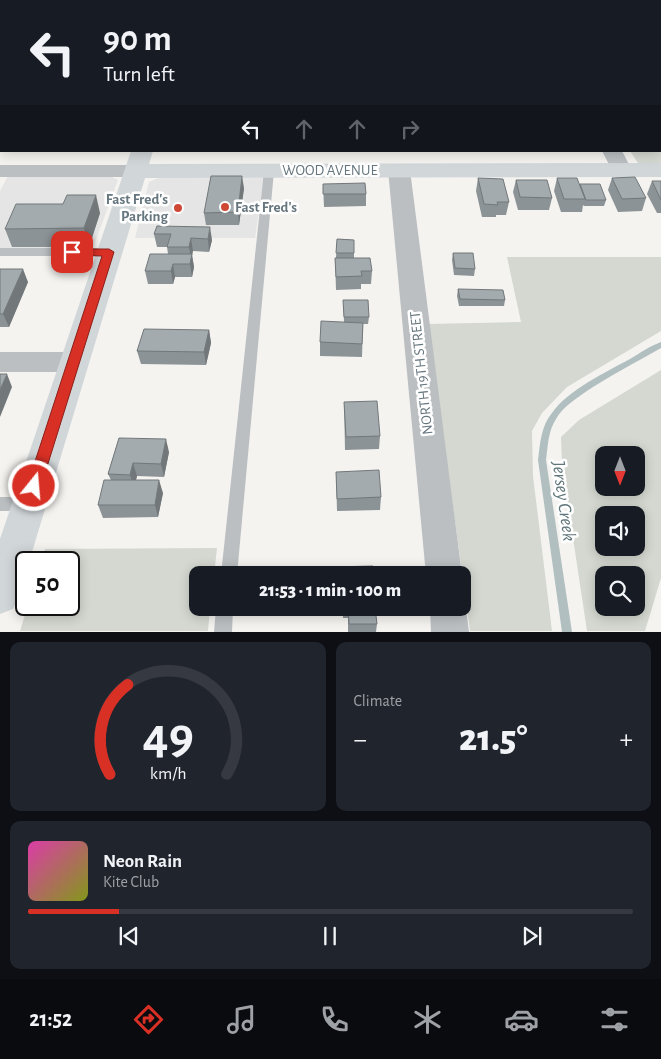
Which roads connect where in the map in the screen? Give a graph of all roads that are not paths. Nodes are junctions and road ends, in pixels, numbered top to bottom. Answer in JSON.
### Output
{"nodes":[{"id":1,"x":139,"y":161,"type":"edge"},
{"id":2,"x":616,"y":161,"type":"edge"},
{"id":3,"x":0,"y":170,"type":"edge"},
{"id":4,"x":399,"y":170,"type":"junction"},
{"id":5,"x":661,"y":170,"type":"edge"},
{"id":6,"x":269,"y":171,"type":"junction"},
{"id":7,"x":0,"y":252,"type":"edge"},
{"id":8,"x":109,"y":252,"type":"junction"},
{"id":9,"x":0,"y":362,"type":"edge"},
{"id":10,"x":73,"y":362,"type":"junction"},
{"id":11,"x":14,"y":504,"type":"edge"},
{"id":12,"x":230,"y":566,"type":"edge"},
{"id":13,"x":443,"y":566,"type":"edge"},
{"id":14,"x":0,"y":596,"type":"edge"},
{"id":15,"x":224,"y":616,"type":"edge"},
{"id":16,"x":449,"y":616,"type":"edge"},
{"id":17,"x":223,"y":632,"type":"edge"},
{"id":18,"x":450,"y":632,"type":"edge"}],
"edges":[{"from":1,"to":3,"type":"street","name":"WOOD AVENUE"},
{"from":1,"to":6,"type":"street","name":"WOOD AVENUE"},
{"from":1,"to":8,"type":"street"},
{"from":2,"to":4,"type":"street","name":"WOOD AVENUE"},
{"from":2,"to":5,"type":"street","name":"WOOD AVENUE"},
{"from":4,"to":6,"type":"street","name":"WOOD AVENUE"},
{"from":4,"to":13,"type":"street","name":"NORTH 19TH STREET"},
{"from":6,"to":12,"type":"lane"},
{"from":7,"to":8,"type":"lane"},
{"from":8,"to":10,"type":"street"},
{"from":9,"to":10,"type":"street"},
{"from":10,"to":11,"type":"street"},
{"from":11,"to":14,"type":"street"},
{"from":15,"to":17,"type":"lane"},
{"from":16,"to":18,"type":"street"}]}
